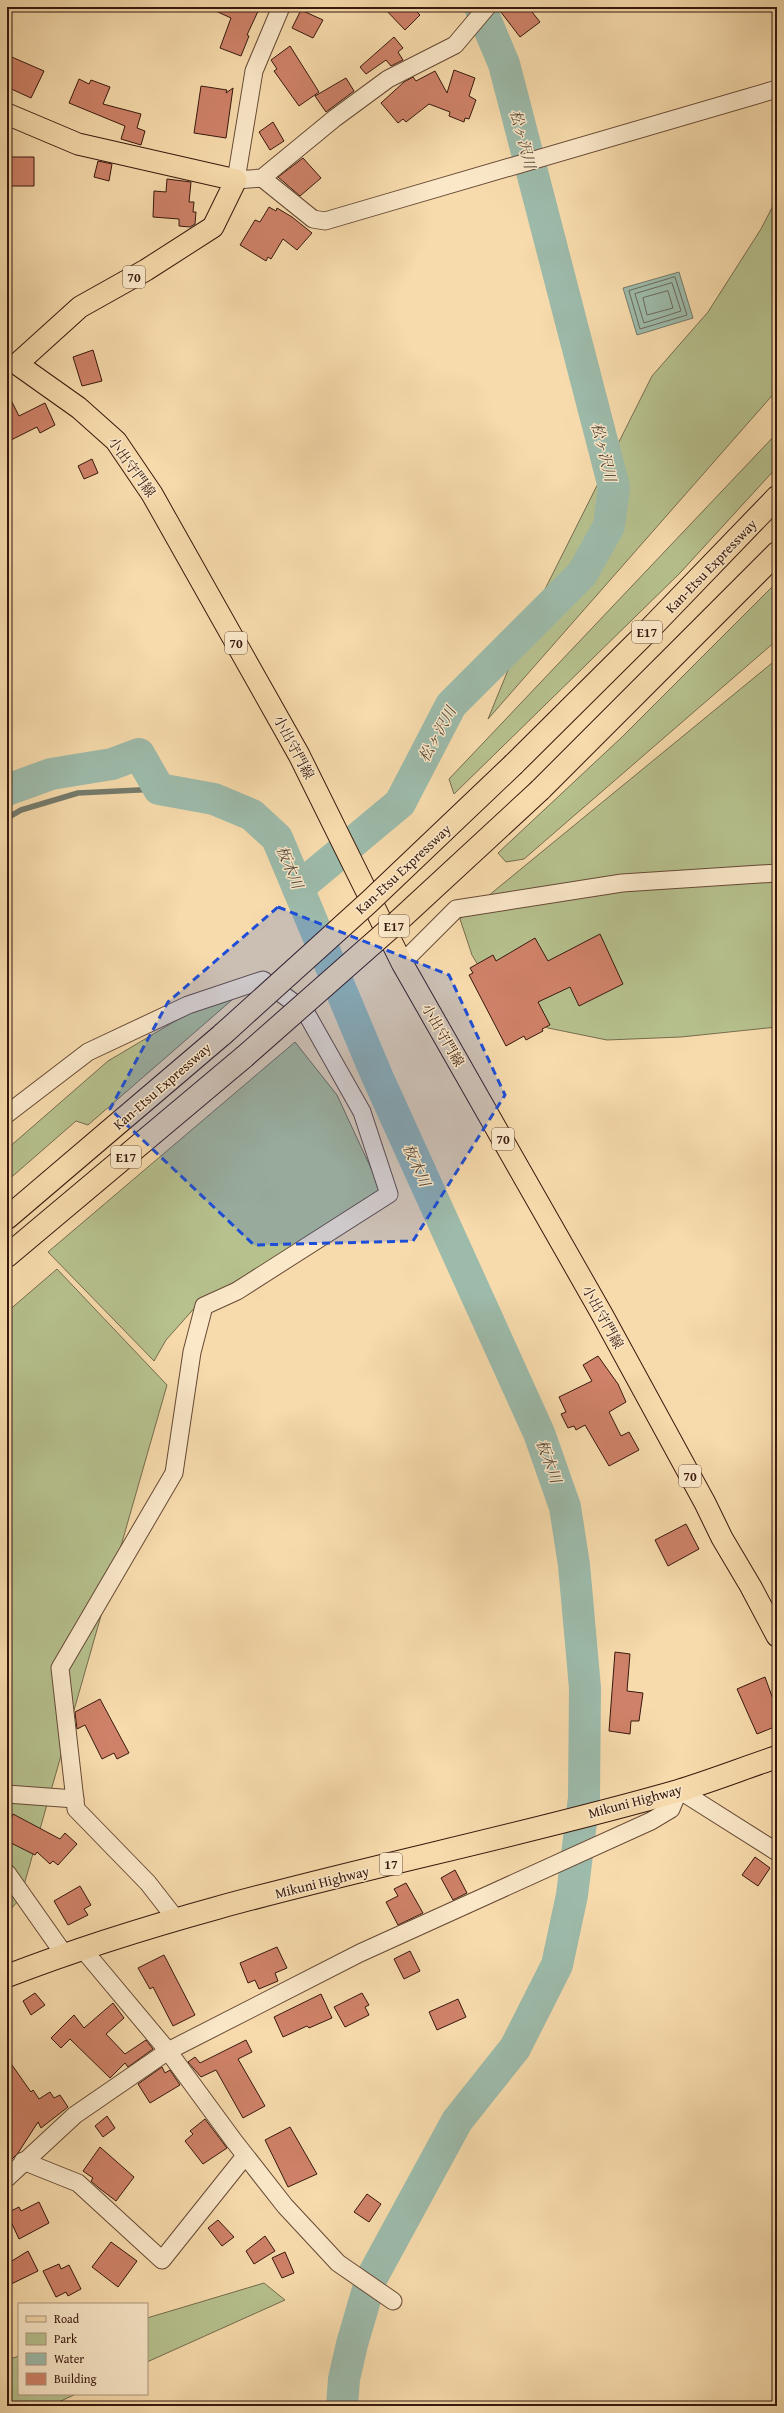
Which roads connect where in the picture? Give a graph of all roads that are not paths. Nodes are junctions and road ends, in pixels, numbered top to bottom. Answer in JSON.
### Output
{"nodes":[{"id":1,"x":281,"y":7,"type":"edge"},
{"id":2,"x":487,"y":7,"type":"edge"},
{"id":3,"x":777,"y":89,"type":"edge"},
{"id":4,"x":7,"y":114,"type":"edge"},
{"id":5,"x":262,"y":178,"type":"junction"},
{"id":6,"x":236,"y":180,"type":"junction"},
{"id":7,"x":12,"y":364,"type":"edge"},
{"id":8,"x":777,"y":497,"type":"edge"},
{"id":9,"x":777,"y":552,"type":"edge"},
{"id":10,"x":777,"y":873,"type":"edge"},
{"id":11,"x":402,"y":963,"type":"junction"},
{"id":12,"x":7,"y":1114,"type":"edge"},
{"id":13,"x":7,"y":1218,"type":"edge"},
{"id":14,"x":7,"y":1256,"type":"edge"},
{"id":15,"x":777,"y":1636,"type":"edge"},
{"id":16,"x":777,"y":1757,"type":"edge"},
{"id":17,"x":679,"y":1790,"type":"junction"},
{"id":18,"x":7,"y":1794,"type":"edge"},
{"id":19,"x":75,"y":1799,"type":"junction"},
{"id":20,"x":777,"y":1852,"type":"edge"},
{"id":21,"x":7,"y":1873,"type":"edge"},
{"id":22,"x":176,"y":1919,"type":"junction"},
{"id":23,"x":72,"y":1951,"type":"junction"},
{"id":24,"x":7,"y":1976,"type":"edge"},
{"id":25,"x":168,"y":2051,"type":"junction"},
{"id":26,"x":245,"y":2156,"type":"junction"},
{"id":27,"x":23,"y":2161,"type":"junction"},
{"id":28,"x":7,"y":2178,"type":"edge"},
{"id":29,"x":393,"y":2301,"type":"dead end"}],
"edges":[{"from":1,"to":6,"type":"street"},
{"from":2,"to":5,"type":"street"},
{"from":3,"to":5,"type":"street"},
{"from":4,"to":6,"type":"main road"},
{"from":5,"to":6,"type":"street"},
{"from":6,"to":7,"type":"main road","name":"小出守門線","number":"70"},
{"from":7,"to":11,"type":"main road","name":"小出守門線","number":"70"},
{"from":8,"to":13,"type":"highway","name":"Kan-Etsu Expressway","number":"E17","bridge":true},
{"from":9,"to":14,"type":"highway","number":"E17","bridge":true},
{"from":10,"to":11,"type":"street"},
{"from":11,"to":15,"type":"main road","name":"小出守門線","number":"70"},
{"from":12,"to":19,"type":"street"},
{"from":16,"to":17,"type":"highway","name":"Mikuni Highway","number":"17"},
{"from":17,"to":20,"type":"street"},
{"from":17,"to":22,"type":"highway","name":"Mikuni Highway","number":"17"},
{"from":17,"to":25,"type":"street"},
{"from":18,"to":19,"type":"street"},
{"from":19,"to":22,"type":"street"},
{"from":21,"to":23,"type":"street"},
{"from":22,"to":23,"type":"highway","name":"Mikuni Highway","number":"17"},
{"from":23,"to":24,"type":"highway","name":"Mikuni Highway","number":"17"},
{"from":23,"to":25,"type":"street"},
{"from":25,"to":26,"type":"street"},
{"from":25,"to":27,"type":"street"},
{"from":26,"to":27,"type":"street"},
{"from":26,"to":29,"type":"street"},
{"from":27,"to":28,"type":"street"}]}
